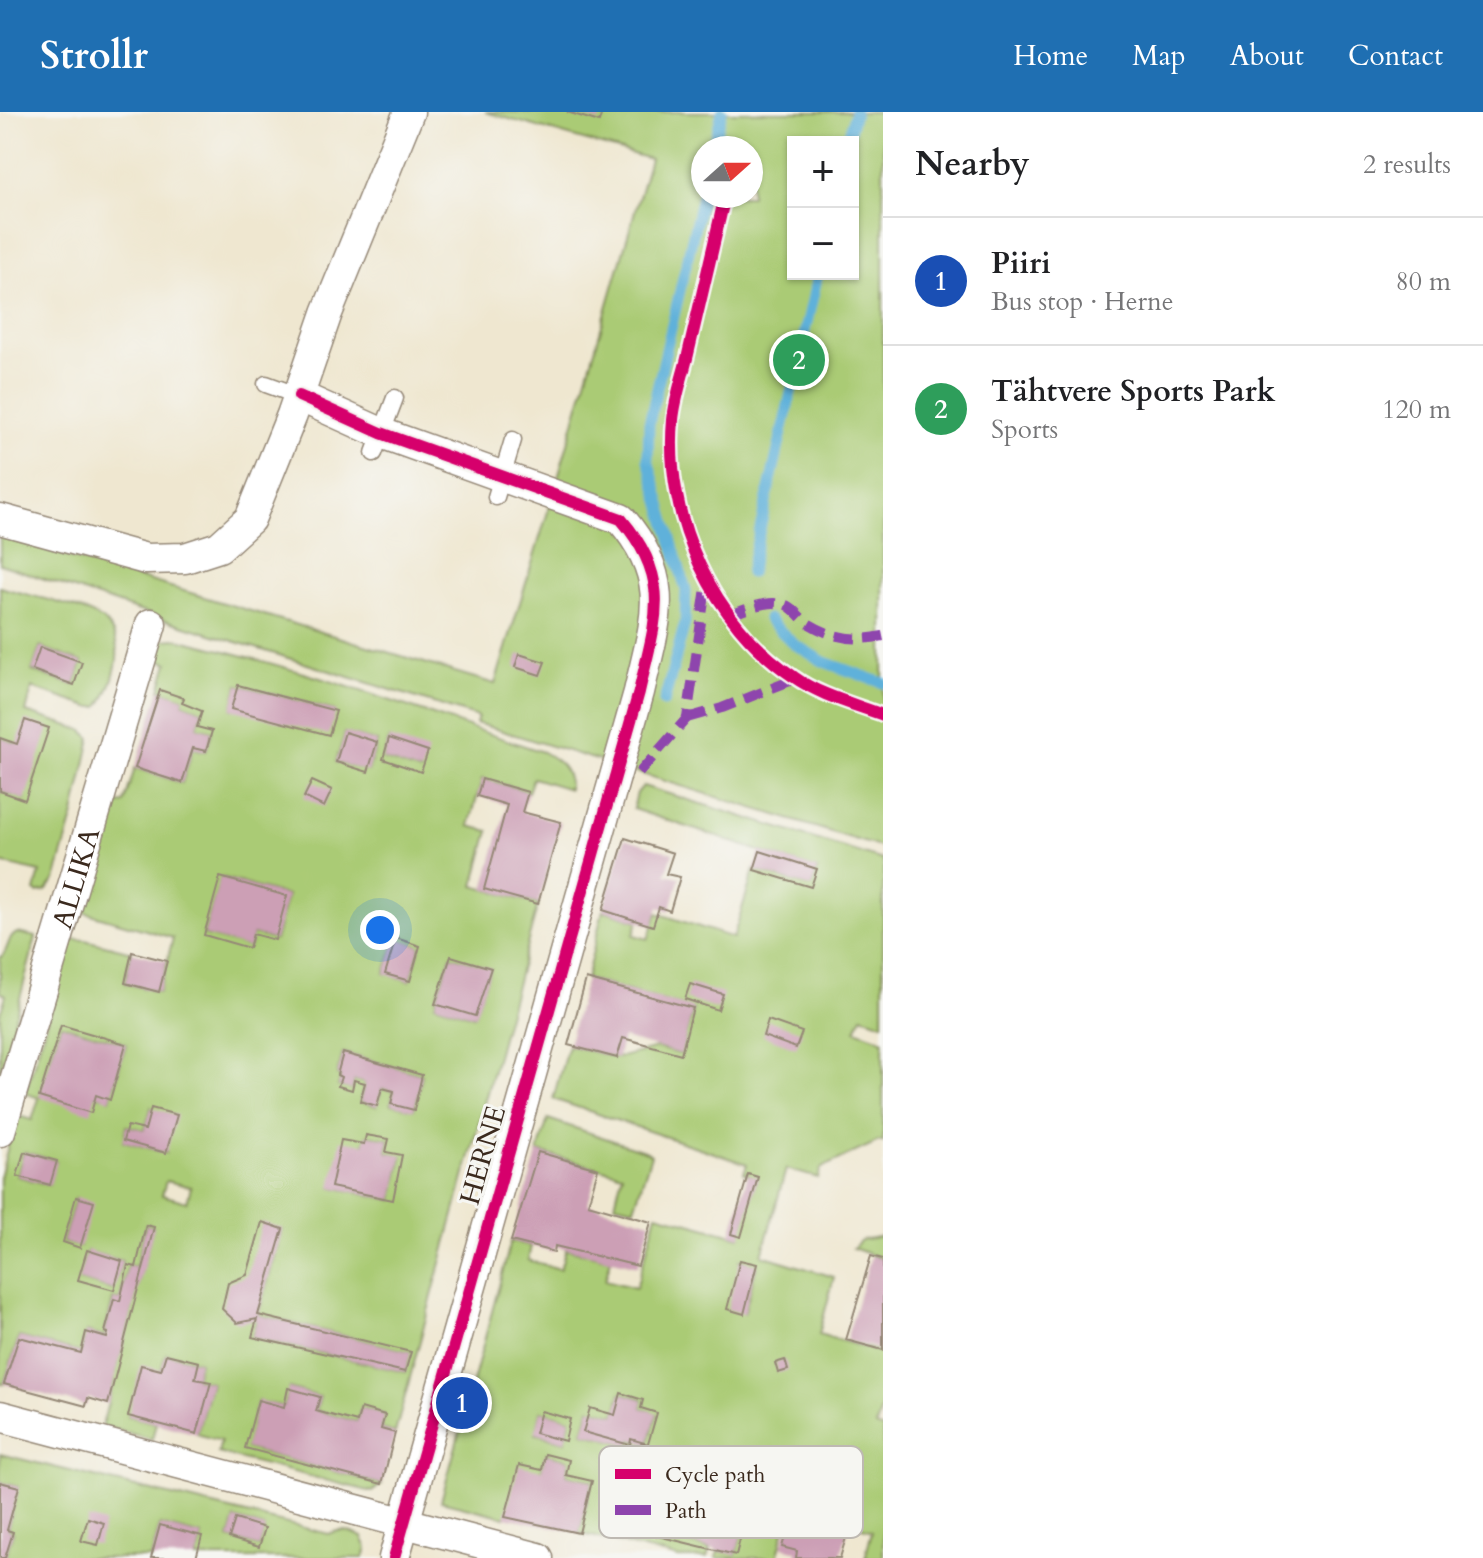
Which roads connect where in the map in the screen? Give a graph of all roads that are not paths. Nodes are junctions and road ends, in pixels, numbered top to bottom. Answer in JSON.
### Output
{"nodes":[{"id":1,"x":409,"y":112,"type":"edge"},
{"id":2,"x":266,"y":384,"type":"dead end"},
{"id":3,"x":299,"y":396,"type":"junction"},
{"id":4,"x":395,"y":398,"type":"dead end"},
{"id":5,"x":513,"y":440,"type":"dead end"},
{"id":6,"x":378,"y":443,"type":"junction"},
{"id":7,"x":499,"y":487,"type":"junction"},
{"id":8,"x":0,"y":519,"type":"edge"},
{"id":9,"x":151,"y":624,"type":"dead end"},
{"id":10,"x":0,"y":1131,"type":"edge"},
{"id":11,"x":0,"y":1416,"type":"edge"},
{"id":12,"x":404,"y":1522,"type":"junction"},
{"id":13,"x":394,"y":1558,"type":"edge"},
{"id":14,"x":538,"y":1558,"type":"edge"}],
"edges":[{"from":1,"to":3,"type":"street"},
{"from":2,"to":3,"type":"lane"},
{"from":3,"to":6,"type":"street","name":"HERNE"},
{"from":3,"to":8,"type":"street"},
{"from":4,"to":6,"type":"lane"},
{"from":5,"to":7,"type":"lane"},
{"from":6,"to":7,"type":"street","name":"HERNE"},
{"from":7,"to":12,"type":"street","name":"HERNE"},
{"from":9,"to":10,"type":"street","name":"ALLIKA"},
{"from":11,"to":12,"type":"street"},
{"from":12,"to":13,"type":"street","name":"HERNE"},
{"from":12,"to":14,"type":"street"}]}
